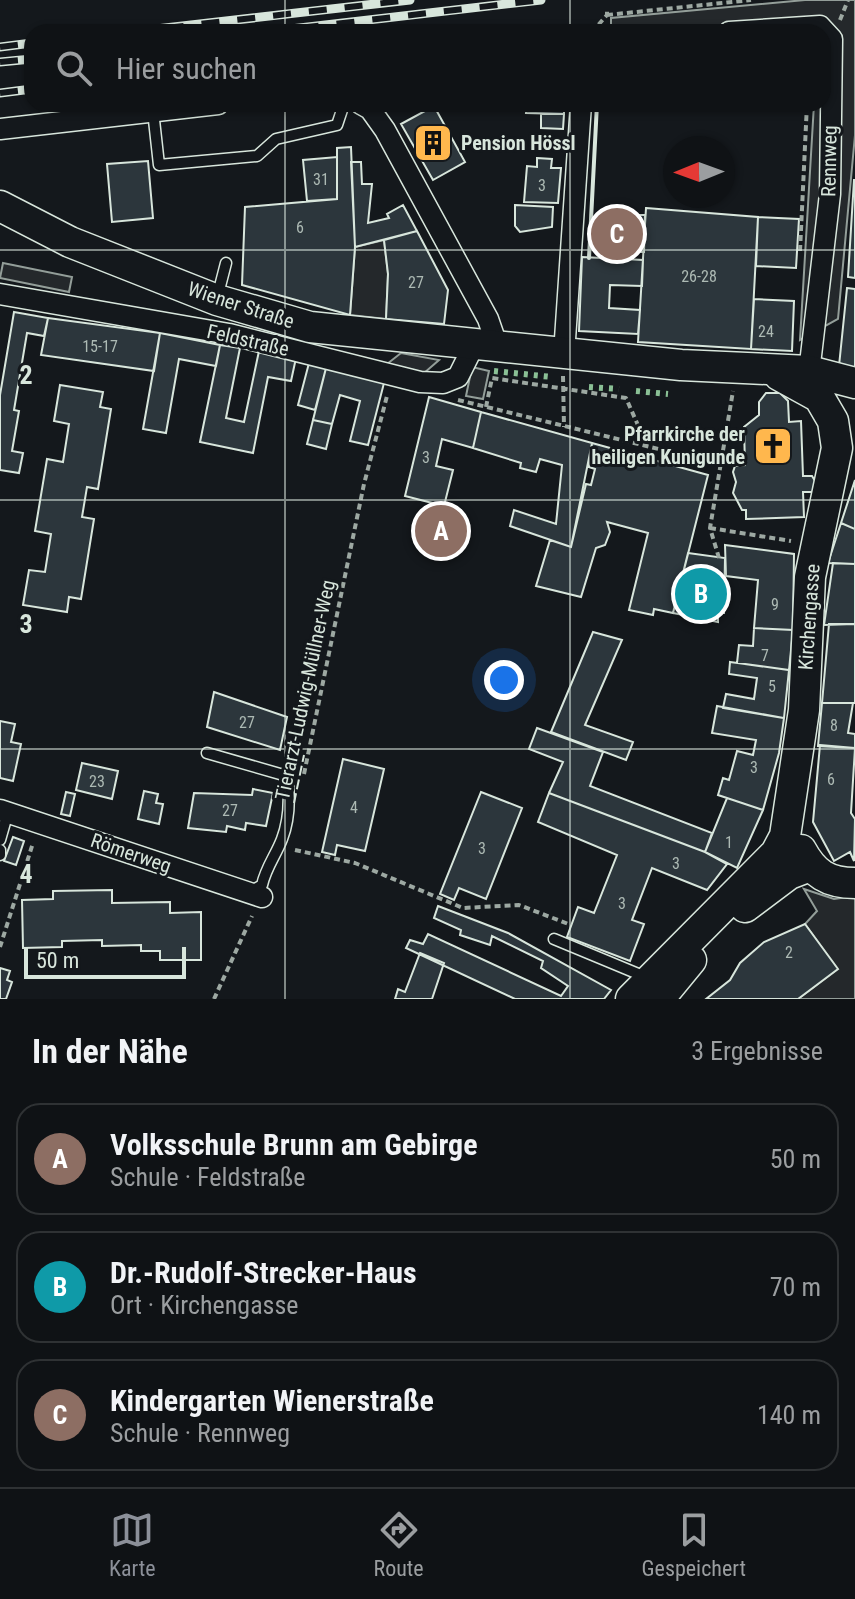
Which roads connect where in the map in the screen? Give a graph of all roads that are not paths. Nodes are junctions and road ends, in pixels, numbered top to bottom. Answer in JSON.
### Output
{"nodes":[{"id":1,"x":831,"y":38,"type":"edge"},
{"id":2,"x":144,"y":112,"type":"edge"},
{"id":3,"x":153,"y":112,"type":"edge"},
{"id":4,"x":341,"y":112,"type":"edge"},
{"id":5,"x":369,"y":112,"type":"edge"},
{"id":6,"x":580,"y":112,"type":"edge"},
{"id":7,"x":0,"y":129,"type":"edge"},
{"id":8,"x":0,"y":206,"type":"edge"},
{"id":9,"x":226,"y":263,"type":"dead end"},
{"id":10,"x":0,"y":294,"type":"edge"},
{"id":11,"x":217,"y":300,"type":"junction"},
{"id":12,"x":486,"y":346,"type":"junction"},
{"id":13,"x":564,"y":354,"type":"junction"},
{"id":14,"x":751,"y":368,"type":"joint"},
{"id":15,"x":808,"y":380,"type":"junction"},
{"id":16,"x":855,"y":383,"type":"edge"},
{"id":17,"x":855,"y":421,"type":"edge"},
{"id":18,"x":837,"y":448,"type":"junction"},
{"id":19,"x":207,"y":753,"type":"dead end"},
{"id":20,"x":793,"y":787,"type":"junction"},
{"id":21,"x":4,"y":811,"type":"edge"},
{"id":22,"x":0,"y":840,"type":"edge"},
{"id":23,"x":810,"y":866,"type":"junction"},
{"id":24,"x":855,"y":883,"type":"edge"},
{"id":25,"x":255,"y":895,"type":"joint"},
{"id":26,"x":554,"y":939,"type":"dead end"},
{"id":27,"x":646,"y":992,"type":"edge"}],
"edges":[{"from":1,"to":15,"type":"street","name":"Rennweg"},
{"from":2,"to":7,"type":"street"},
{"from":3,"to":4,"type":"lane"},
{"from":5,"to":12,"type":"street"},
{"from":6,"to":13,"type":"street"},
{"from":8,"to":11,"type":"main road","name":"Wiener Straße"},
{"from":9,"to":11,"type":"lane"},
{"from":10,"to":12,"type":"street","name":"Feldstraße"},
{"from":11,"to":12,"type":"main road","name":"Wiener Straße"},
{"from":12,"to":13,"type":"main road","name":"Wiener Straße"},
{"from":13,"to":14,"type":"main road","name":"Wiener Straße"},
{"from":14,"to":15,"type":"main road","name":"Kirchengasse"},
{"from":15,"to":16,"type":"main road"},
{"from":15,"to":18,"type":"main road","name":"Kirchengasse"},
{"from":17,"to":18,"type":"main road","name":"Kirchengasse"},
{"from":18,"to":20,"type":"main road","name":"Kirchengasse"},
{"from":19,"to":25,"type":"lane"},
{"from":20,"to":23,"type":"main road"},
{"from":20,"to":27,"type":"main road"},
{"from":21,"to":22,"type":"lane"},
{"from":21,"to":25,"type":"street","name":"Römerweg"},
{"from":23,"to":24,"type":"main road"},
{"from":23,"to":27,"type":"main road"},
{"from":26,"to":27,"type":"lane"}]}
